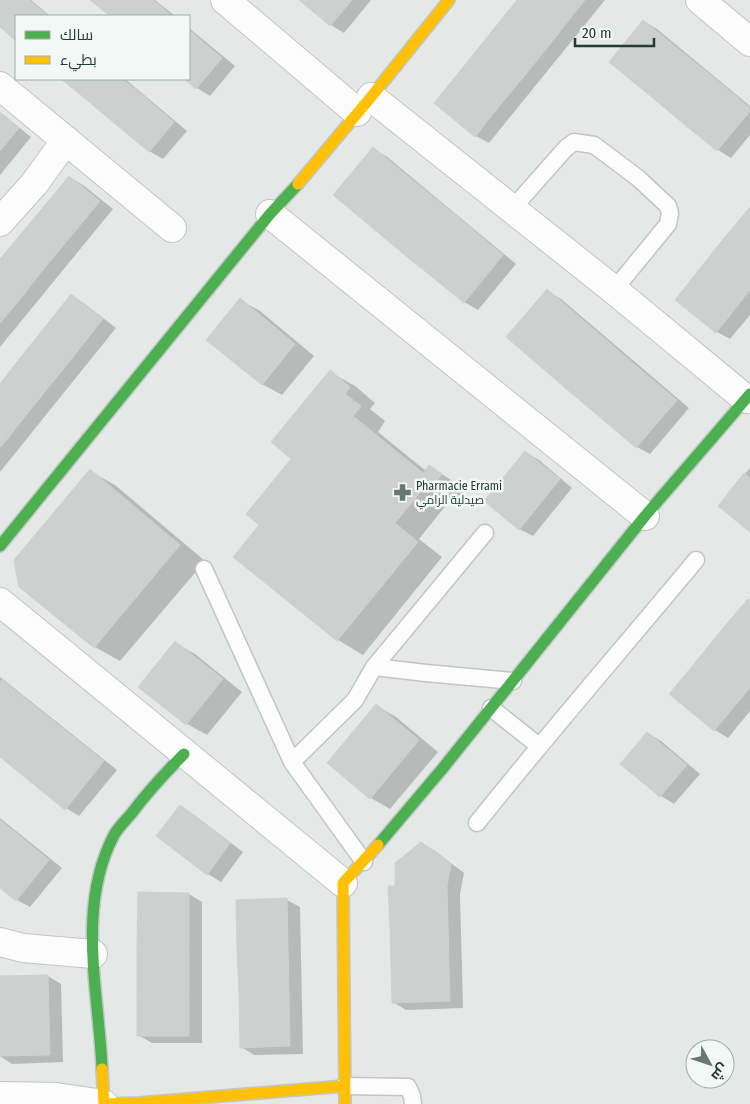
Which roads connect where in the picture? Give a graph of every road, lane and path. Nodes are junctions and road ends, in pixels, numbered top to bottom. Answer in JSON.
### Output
{"nodes":[{"id":1,"x":225,"y":0,"type":"edge"},
{"id":2,"x":449,"y":0,"type":"edge"},
{"id":3,"x":700,"y":0,"type":"edge"},
{"id":4,"x":750,"y":42,"type":"edge"},
{"id":5,"x":0,"y":86,"type":"edge"},
{"id":6,"x":364,"y":104,"type":"junction"},
{"id":7,"x":66,"y":140,"type":"junction"},
{"id":8,"x":512,"y":209,"type":"junction"},
{"id":9,"x":270,"y":214,"type":"junction"},
{"id":10,"x":0,"y":222,"type":"edge"},
{"id":11,"x":172,"y":228,"type":"dead end"},
{"id":12,"x":614,"y":290,"type":"junction"},
{"id":13,"x":748,"y":396,"type":"edge"},
{"id":14,"x":645,"y":516,"type":"junction"},
{"id":15,"x":485,"y":533,"type":"dead end"},
{"id":16,"x":0,"y":546,"type":"edge"},
{"id":17,"x":696,"y":560,"type":"dead end"},
{"id":18,"x":204,"y":569,"type":"dead end"},
{"id":19,"x":0,"y":602,"type":"edge"},
{"id":20,"x":374,"y":667,"type":"junction"},
{"id":21,"x":513,"y":681,"type":"junction"},
{"id":22,"x":491,"y":708,"type":"junction"},
{"id":23,"x":539,"y":746,"type":"junction"},
{"id":24,"x":184,"y":754,"type":"junction"},
{"id":25,"x":292,"y":762,"type":"junction"},
{"id":26,"x":477,"y":822,"type":"dead end"},
{"id":27,"x":364,"y":862,"type":"junction"},
{"id":28,"x":344,"y":883,"type":"junction"},
{"id":29,"x":0,"y":942,"type":"edge"},
{"id":30,"x":93,"y":954,"type":"junction"},
{"id":31,"x":344,"y":1086,"type":"junction"},
{"id":32,"x":0,"y":1096,"type":"edge"},
{"id":33,"x":105,"y":1104,"type":"edge"},
{"id":34,"x":345,"y":1104,"type":"edge"},
{"id":35,"x":412,"y":1104,"type":"edge"}],
"edges":[{"from":1,"to":6,"type":"street"},
{"from":2,"to":6,"type":"street"},
{"from":3,"to":4,"type":"street"},
{"from":5,"to":7,"type":"street"},
{"from":6,"to":8,"type":"street"},
{"from":6,"to":9,"type":"street"},
{"from":7,"to":10,"type":"street"},
{"from":7,"to":11,"type":"street"},
{"from":8,"to":12,"type":"street"},
{"from":8,"to":12,"type":"lane"},
{"from":9,"to":14,"type":"street"},
{"from":9,"to":16,"type":"street"},
{"from":12,"to":13,"type":"street"},
{"from":13,"to":14,"type":"street"},
{"from":14,"to":21,"type":"street"},
{"from":15,"to":20,"type":"lane"},
{"from":17,"to":23,"type":"lane"},
{"from":18,"to":25,"type":"lane"},
{"from":19,"to":24,"type":"street"},
{"from":20,"to":21,"type":"lane"},
{"from":20,"to":25,"type":"lane"},
{"from":21,"to":22,"type":"street"},
{"from":22,"to":23,"type":"lane"},
{"from":22,"to":27,"type":"street"},
{"from":23,"to":26,"type":"lane"},
{"from":24,"to":28,"type":"street"},
{"from":24,"to":30,"type":"street"},
{"from":25,"to":27,"type":"lane"},
{"from":27,"to":28,"type":"street"},
{"from":28,"to":31,"type":"street"},
{"from":29,"to":30,"type":"street"},
{"from":30,"to":33,"type":"street"},
{"from":31,"to":33,"type":"street"},
{"from":31,"to":34,"type":"street"},
{"from":31,"to":35,"type":"lane"},
{"from":32,"to":33,"type":"street"}]}
